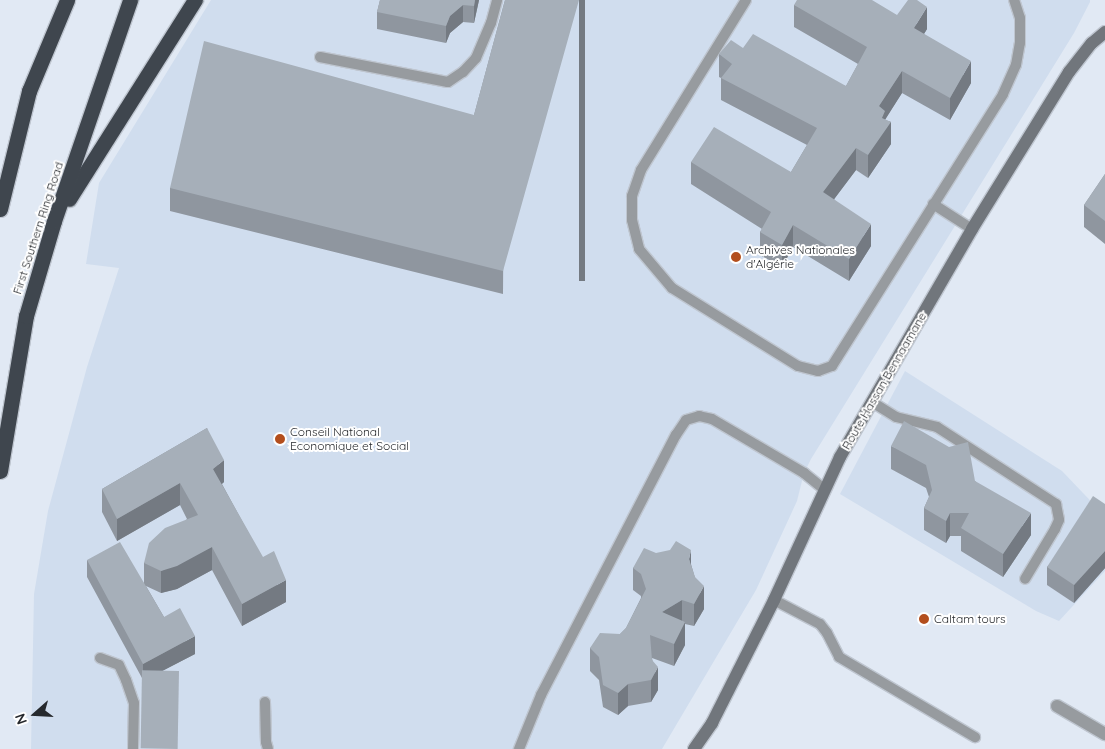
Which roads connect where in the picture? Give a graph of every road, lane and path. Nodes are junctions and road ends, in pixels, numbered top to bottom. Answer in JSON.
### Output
{"nodes":[{"id":1,"x":67,"y":0,"type":"edge"},
{"id":2,"x":130,"y":0,"type":"edge"},
{"id":3,"x":195,"y":0,"type":"edge"},
{"id":4,"x":497,"y":0,"type":"edge"},
{"id":5,"x":746,"y":0,"type":"edge"},
{"id":6,"x":1014,"y":0,"type":"edge"},
{"id":7,"x":1105,"y":32,"type":"edge"},
{"id":8,"x":320,"y":57,"type":"dead end"},
{"id":9,"x":29,"y":91,"type":"junction"},
{"id":10,"x":0,"y":176,"type":"edge"},
{"id":11,"x":933,"y":204,"type":"junction"},
{"id":12,"x":0,"y":209,"type":"edge"},
{"id":13,"x":54,"y":221,"type":"junction"},
{"id":14,"x":972,"y":229,"type":"junction"},
{"id":15,"x":872,"y":402,"type":"junction"},
{"id":16,"x":0,"y":471,"type":"edge"},
{"id":17,"x":825,"y":490,"type":"junction"},
{"id":18,"x":1024,"y":579,"type":"dead end"},
{"id":19,"x":774,"y":600,"type":"junction"},
{"id":20,"x":100,"y":658,"type":"dead end"},
{"id":21,"x":265,"y":702,"type":"dead end"},
{"id":22,"x":1057,"y":706,"type":"dead end"},
{"id":23,"x":1105,"y":734,"type":"edge"},
{"id":24,"x":975,"y":737,"type":"dead end"},
{"id":25,"x":133,"y":749,"type":"edge"},
{"id":26,"x":268,"y":749,"type":"edge"},
{"id":27,"x":519,"y":749,"type":"edge"},
{"id":28,"x":694,"y":749,"type":"edge"}],
"edges":[{"from":1,"to":9,"type":"highway"},
{"from":2,"to":13,"type":"highway","name":"First Southern Ring Road"},
{"from":3,"to":13,"type":"highway"},
{"from":4,"to":8,"type":"lane"},
{"from":5,"to":11,"type":"lane"},
{"from":6,"to":11,"type":"lane"},
{"from":7,"to":14,"type":"main road","name":"Route Hassan Bennaamane"},
{"from":9,"to":10,"type":"highway"},
{"from":9,"to":12,"type":"highway"},
{"from":11,"to":14,"type":"lane"},
{"from":13,"to":16,"type":"highway","name":"First Southern Ring Road"},
{"from":14,"to":15,"type":"main road","name":"Route Hassan Bennaamane"},
{"from":15,"to":17,"type":"main road","name":"Route Hassan Bennaamane"},
{"from":15,"to":18,"type":"lane"},
{"from":17,"to":19,"type":"main road","name":"Route Hassan Bennaamane"},
{"from":17,"to":27,"type":"lane"},
{"from":19,"to":24,"type":"lane"},
{"from":19,"to":28,"type":"main road","name":"Route Hassan Bennaamane"},
{"from":20,"to":25,"type":"lane"},
{"from":21,"to":26,"type":"lane"},
{"from":22,"to":23,"type":"street"}]}
